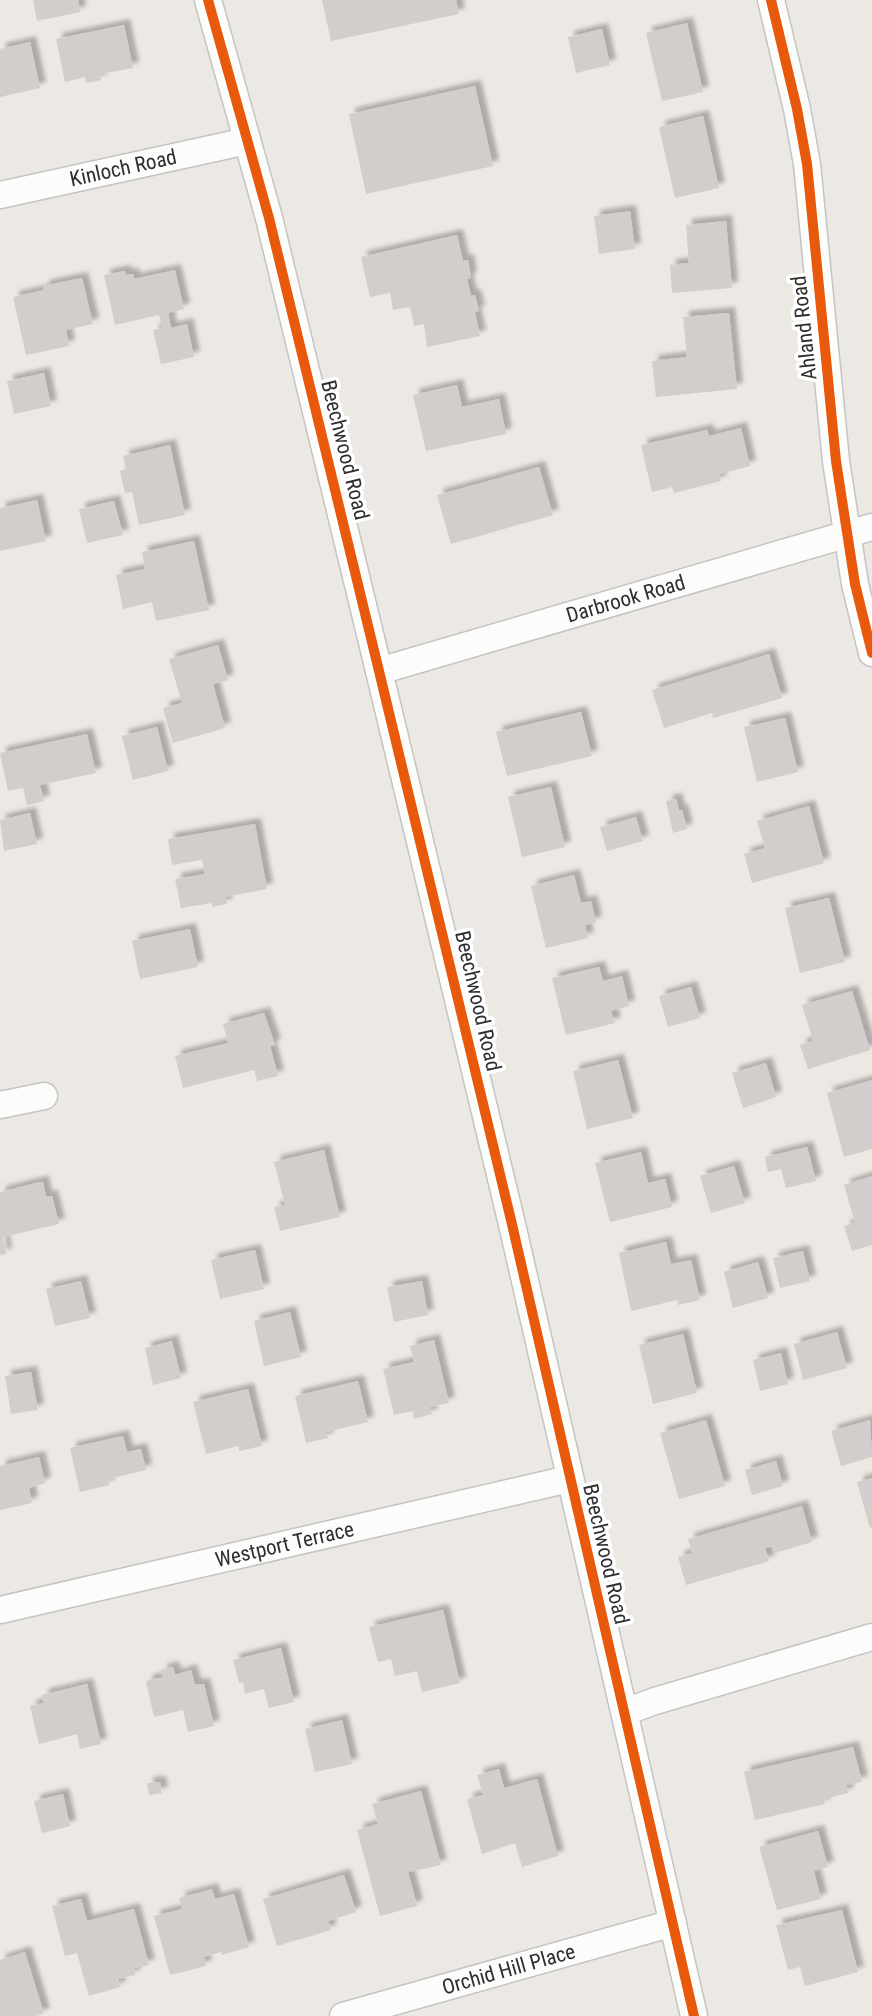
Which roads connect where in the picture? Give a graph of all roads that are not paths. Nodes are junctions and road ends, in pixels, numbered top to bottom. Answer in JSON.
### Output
{"nodes":[{"id":1,"x":208,"y":0,"type":"edge"},
{"id":2,"x":771,"y":0,"type":"edge"},
{"id":3,"x":247,"y":141,"type":"junction"},
{"id":4,"x":0,"y":195,"type":"edge"},
{"id":5,"x":872,"y":527,"type":"edge"},
{"id":6,"x":846,"y":534,"type":"junction"},
{"id":7,"x":872,"y":653,"type":"edge"},
{"id":8,"x":379,"y":671,"type":"junction"},
{"id":9,"x":44,"y":1096,"type":"dead end"},
{"id":10,"x":0,"y":1105,"type":"edge"},
{"id":11,"x":569,"y":1479,"type":"junction"},
{"id":12,"x":0,"y":1610,"type":"edge"},
{"id":13,"x":872,"y":1637,"type":"edge"},
{"id":14,"x":625,"y":1712,"type":"junction"},
{"id":15,"x":673,"y":1923,"type":"junction"},
{"id":16,"x":343,"y":2016,"type":"edge"},
{"id":17,"x":694,"y":2016,"type":"edge"}],
"edges":[{"from":1,"to":3,"type":"street","name":"Beechwood Road"},
{"from":2,"to":6,"type":"street","name":"Ahland Road"},
{"from":3,"to":4,"type":"street","name":"Kinloch Road"},
{"from":3,"to":8,"type":"street","name":"Beechwood Road"},
{"from":5,"to":6,"type":"street","name":"Darbrook Road"},
{"from":6,"to":7,"type":"street","name":"Ahland Road"},
{"from":6,"to":8,"type":"street","name":"Darbrook Road"},
{"from":8,"to":11,"type":"street","name":"Beechwood Road"},
{"from":9,"to":10,"type":"street"},
{"from":11,"to":12,"type":"street","name":"Westport Terrace"},
{"from":11,"to":14,"type":"street","name":"Beechwood Road"},
{"from":13,"to":14,"type":"street"},
{"from":14,"to":15,"type":"street","name":"Beechwood Road"},
{"from":15,"to":16,"type":"street","name":"Orchid Hill Place"},
{"from":15,"to":17,"type":"street","name":"Beechwood Road"}]}
